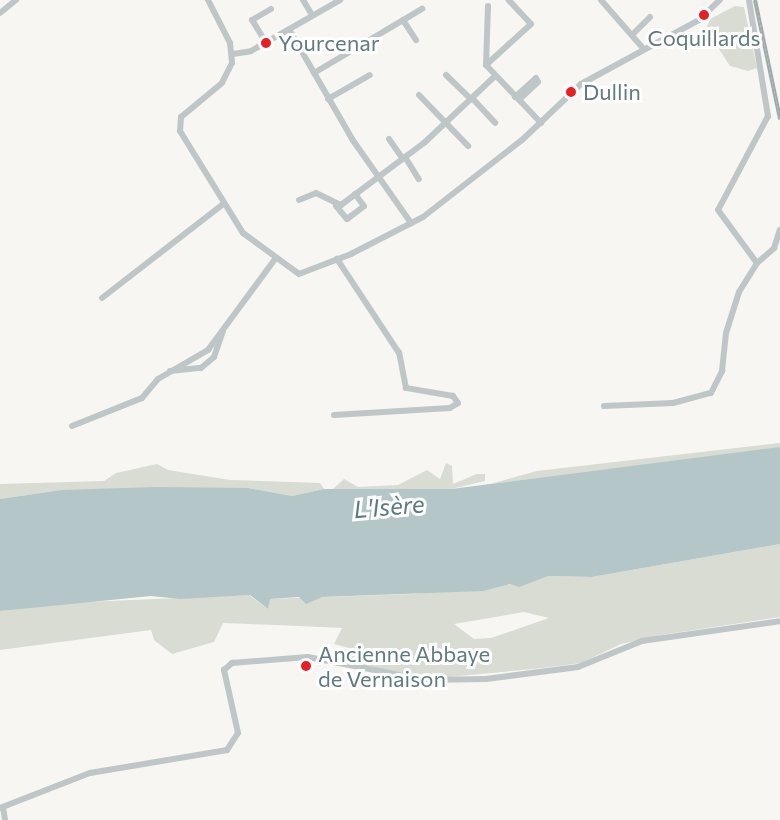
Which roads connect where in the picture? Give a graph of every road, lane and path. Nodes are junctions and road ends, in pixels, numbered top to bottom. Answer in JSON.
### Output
{"nodes":[{"id":1,"x":208,"y":0,"type":"edge"},
{"id":2,"x":303,"y":0,"type":"edge"},
{"id":3,"x":340,"y":0,"type":"edge"},
{"id":4,"x":483,"y":0,"type":"edge"},
{"id":5,"x":494,"y":0,"type":"edge"},
{"id":6,"x":509,"y":0,"type":"edge"},
{"id":7,"x":601,"y":0,"type":"edge"},
{"id":8,"x":749,"y":0,"type":"edge"},
{"id":9,"x":14,"y":1,"type":"edge"},
{"id":10,"x":717,"y":1,"type":"edge"},
{"id":11,"x":488,"y":6,"type":"junction"},
{"id":12,"x":271,"y":9,"type":"dead end"},
{"id":13,"x":422,"y":9,"type":"dead end"},
{"id":14,"x":0,"y":13,"type":"edge"},
{"id":15,"x":312,"y":15,"type":"junction"},
{"id":16,"x":650,"y":17,"type":"dead end"},
{"id":17,"x":403,"y":20,"type":"junction"},
{"id":18,"x":290,"y":31,"type":"junction"},
{"id":19,"x":633,"y":34,"type":"junction"},
{"id":20,"x":416,"y":40,"type":"dead end"},
{"id":21,"x":266,"y":43,"type":"junction"},
{"id":22,"x":642,"y":47,"type":"junction"},
{"id":23,"x":233,"y":54,"type":"junction"},
{"id":24,"x":486,"y":65,"type":"junction"},
{"id":25,"x":314,"y":73,"type":"junction"},
{"id":26,"x":370,"y":75,"type":"dead end"},
{"id":27,"x":446,"y":75,"type":"dead end"},
{"id":28,"x":495,"y":76,"type":"junction"},
{"id":29,"x":419,"y":95,"type":"dead end"},
{"id":30,"x":472,"y":98,"type":"junction"},
{"id":31,"x":328,"y":99,"type":"junction"},
{"id":32,"x":446,"y":123,"type":"junction"},
{"id":33,"x":495,"y":123,"type":"dead end"},
{"id":34,"x":541,"y":123,"type":"junction"},
{"id":35,"x":389,"y":139,"type":"dead end"},
{"id":36,"x":468,"y":146,"type":"dead end"},
{"id":37,"x":404,"y":158,"type":"junction"},
{"id":38,"x":379,"y":176,"type":"junction"},
{"id":39,"x":419,"y":179,"type":"dead end"},
{"id":40,"x":355,"y":194,"type":"junction"},
{"id":41,"x":299,"y":200,"type":"dead end"},
{"id":42,"x":222,"y":205,"type":"junction"},
{"id":43,"x":336,"y":206,"type":"junction"},
{"id":44,"x":411,"y":224,"type":"junction"},
{"id":45,"x":780,"y":230,"type":"edge"},
{"id":46,"x":276,"y":259,"type":"junction"},
{"id":47,"x":337,"y":259,"type":"junction"},
{"id":48,"x":757,"y":263,"type":"junction"},
{"id":49,"x":102,"y":298,"type":"dead end"},
{"id":50,"x":224,"y":328,"type":"junction"},
{"id":51,"x":169,"y":371,"type":"junction"},
{"id":52,"x":604,"y":406,"type":"dead end"},
{"id":53,"x":334,"y":415,"type":"dead end"},
{"id":54,"x":72,"y":426,"type":"dead end"},
{"id":55,"x":780,"y":621,"type":"edge"},
{"id":56,"x":2,"y":808,"type":"edge"},
{"id":57,"x":4,"y":820,"type":"edge"}],
"edges":[{"from":1,"to":23,"type":"street"},
{"from":2,"to":15,"type":"street"},
{"from":3,"to":15,"type":"street"},
{"from":4,"to":11,"type":"street"},
{"from":5,"to":11,"type":"street"},
{"from":6,"to":24,"type":"street"},
{"from":7,"to":19,"type":"street"},
{"from":8,"to":48,"type":"street"},
{"from":9,"to":14,"type":"street"},
{"from":10,"to":22,"type":"street"},
{"from":11,"to":24,"type":"street"},
{"from":12,"to":21,"type":"street"},
{"from":13,"to":17,"type":"street"},
{"from":15,"to":18,"type":"street"},
{"from":16,"to":19,"type":"street"},
{"from":17,"to":20,"type":"street"},
{"from":17,"to":25,"type":"street"},
{"from":18,"to":21,"type":"street"},
{"from":18,"to":25,"type":"street"},
{"from":19,"to":22,"type":"street"},
{"from":21,"to":23,"type":"street"},
{"from":22,"to":34,"type":"street"},
{"from":23,"to":42,"type":"street"},
{"from":24,"to":28,"type":"street"},
{"from":25,"to":31,"type":"street"},
{"from":26,"to":31,"type":"street"},
{"from":27,"to":30,"type":"street"},
{"from":28,"to":30,"type":"street"},
{"from":28,"to":34,"type":"street"},
{"from":29,"to":32,"type":"street"},
{"from":30,"to":32,"type":"street"},
{"from":30,"to":33,"type":"street"},
{"from":31,"to":38,"type":"street"},
{"from":32,"to":36,"type":"street"},
{"from":32,"to":37,"type":"street"},
{"from":34,"to":44,"type":"street"},
{"from":35,"to":37,"type":"street"},
{"from":37,"to":38,"type":"street"},
{"from":37,"to":39,"type":"street"},
{"from":38,"to":40,"type":"street"},
{"from":38,"to":44,"type":"street"},
{"from":40,"to":43,"type":"street"},
{"from":40,"to":43,"type":"street"},
{"from":41,"to":43,"type":"street"},
{"from":42,"to":46,"type":"street"},
{"from":42,"to":49,"type":"street"},
{"from":44,"to":47,"type":"street"},
{"from":45,"to":48,"type":"street"},
{"from":46,"to":47,"type":"street"},
{"from":46,"to":50,"type":"street"},
{"from":47,"to":53,"type":"street"},
{"from":48,"to":52,"type":"street"},
{"from":50,"to":51,"type":"street"},
{"from":50,"to":51,"type":"street"},
{"from":51,"to":54,"type":"street"},
{"from":55,"to":56,"type":"street"},
{"from":56,"to":57,"type":"street"}]}
